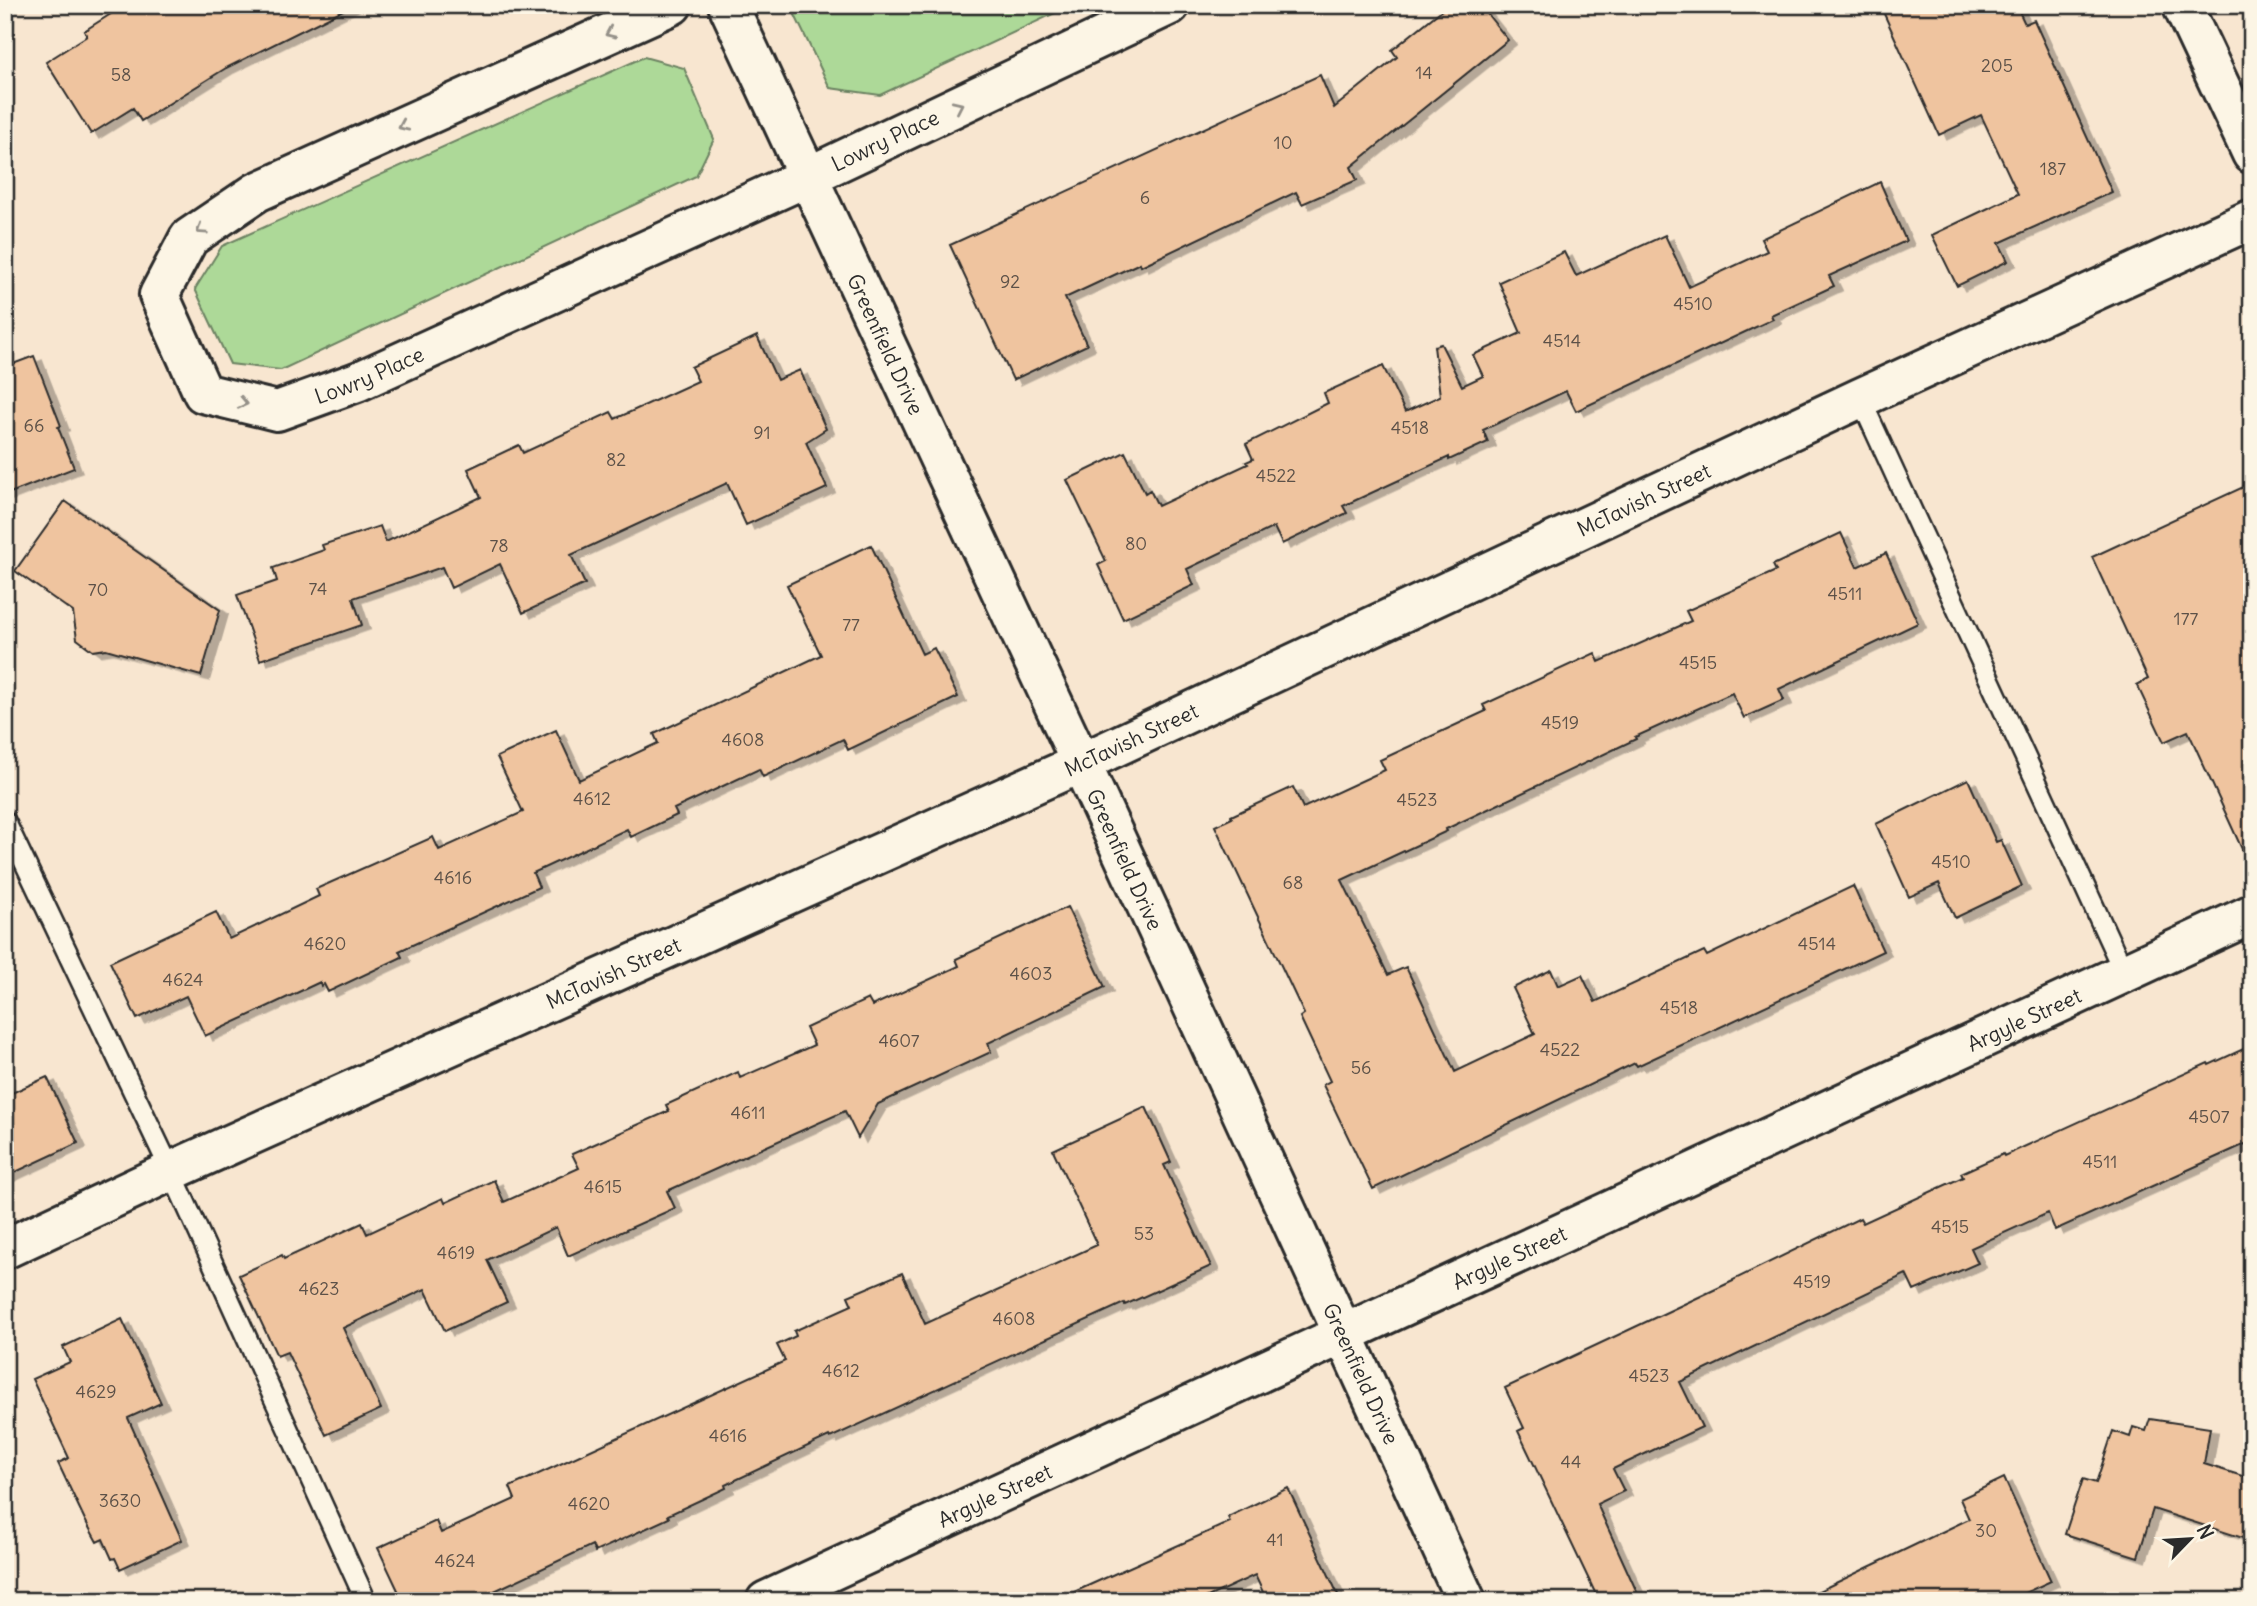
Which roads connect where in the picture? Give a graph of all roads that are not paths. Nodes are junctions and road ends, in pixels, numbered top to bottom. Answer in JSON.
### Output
{"nodes":[{"id":1,"x":672,"y":5,"type":"edge"},
{"id":2,"x":727,"y":5,"type":"edge"},
{"id":3,"x":1170,"y":5,"type":"edge"},
{"id":4,"x":2182,"y":5,"type":"edge"},
{"id":5,"x":2252,"y":154,"type":"edge"},
{"id":6,"x":807,"y":177,"type":"junction"},
{"id":7,"x":2252,"y":219,"type":"edge"},
{"id":8,"x":1860,"y":398,"type":"junction"},
{"id":9,"x":1081,"y":763,"type":"junction"},
{"id":10,"x":5,"y":821,"type":"edge"},
{"id":11,"x":2252,"y":914,"type":"edge"},
{"id":12,"x":2124,"y":972,"type":"junction"},
{"id":13,"x":171,"y":1171,"type":"junction"},
{"id":14,"x":5,"y":1249,"type":"edge"},
{"id":15,"x":1343,"y":1332,"type":"junction"},
{"id":16,"x":366,"y":1601,"type":"edge"},
{"id":17,"x":766,"y":1601,"type":"edge"},
{"id":18,"x":1466,"y":1601,"type":"edge"}],
"edges":[{"from":1,"to":6,"type":"street","name":"Lowry Place","one_way":true},
{"from":2,"to":6,"type":"street","name":"Greenfield Drive"},
{"from":6,"to":3,"type":"street","name":"Lowry Place","one_way":true},
{"from":4,"to":5,"type":"street"},
{"from":6,"to":9,"type":"street","name":"Greenfield Drive"},
{"from":7,"to":8,"type":"street","name":"McTavish Street"},
{"from":8,"to":9,"type":"street","name":"McTavish Street"},
{"from":8,"to":12,"type":"lane"},
{"from":9,"to":13,"type":"street","name":"McTavish Street"},
{"from":9,"to":15,"type":"street","name":"Greenfield Drive"},
{"from":10,"to":13,"type":"lane"},
{"from":11,"to":12,"type":"street","name":"Argyle Street"},
{"from":12,"to":15,"type":"street","name":"Argyle Street"},
{"from":13,"to":14,"type":"street","name":"McTavish Street"},
{"from":13,"to":16,"type":"lane"},
{"from":15,"to":17,"type":"street","name":"Argyle Street"},
{"from":15,"to":18,"type":"street","name":"Greenfield Drive"}]}
